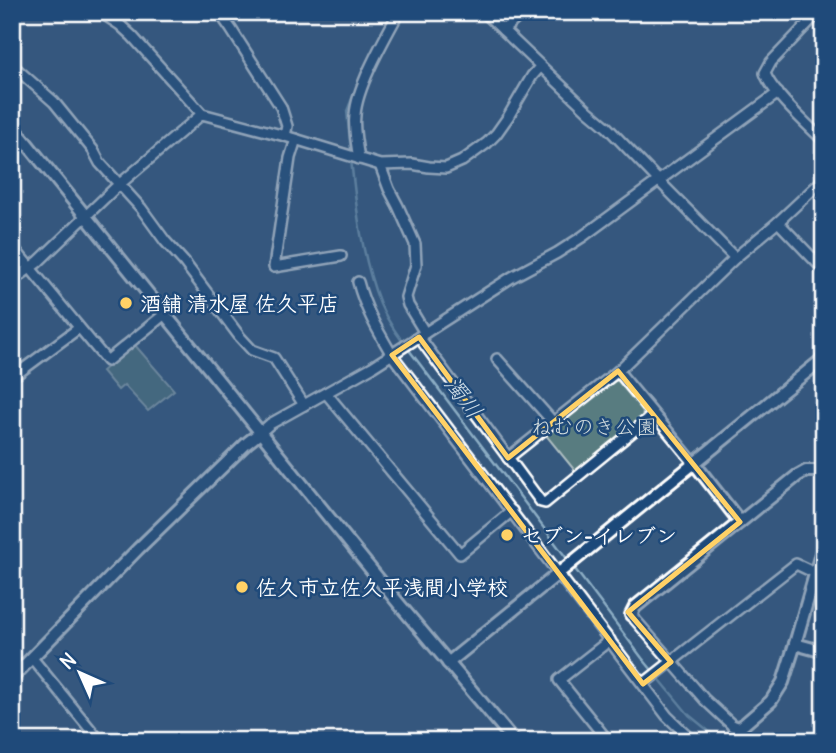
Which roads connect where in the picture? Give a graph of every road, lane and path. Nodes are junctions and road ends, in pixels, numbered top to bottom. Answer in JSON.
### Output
{"nodes":[{"id":1,"x":100,"y":12,"type":"edge"},
{"id":2,"x":219,"y":12,"type":"edge"},
{"id":3,"x":399,"y":12,"type":"edge"},
{"id":4,"x":484,"y":12,"type":"edge"},
{"id":5,"x":524,"y":12,"type":"edge"},
{"id":6,"x":818,"y":15,"type":"edge"},
{"id":7,"x":503,"y":30,"type":"junction"},
{"id":8,"x":12,"y":65,"type":"edge"},
{"id":9,"x":540,"y":67,"type":"junction"},
{"id":10,"x":778,"y":93,"type":"junction"},
{"id":11,"x":202,"y":114,"type":"junction"},
{"id":12,"x":12,"y":125,"type":"edge"},
{"id":13,"x":285,"y":136,"type":"junction"},
{"id":14,"x":296,"y":139,"type":"junction"},
{"id":15,"x":824,"y":141,"type":"edge"},
{"id":16,"x":357,"y":159,"type":"junction"},
{"id":17,"x":380,"y":165,"type":"junction"},
{"id":18,"x":824,"y":178,"type":"edge"},
{"id":19,"x":659,"y":181,"type":"junction"},
{"id":20,"x":119,"y":185,"type":"junction"},
{"id":21,"x":86,"y":215,"type":"junction"},
{"id":22,"x":778,"y":222,"type":"junction"},
{"id":23,"x":12,"y":246,"type":"edge"},
{"id":24,"x":341,"y":256,"type":"dead end"},
{"id":25,"x":735,"y":258,"type":"junction"},
{"id":26,"x":31,"y":269,"type":"junction"},
{"id":27,"x":824,"y":270,"type":"edge"},
{"id":28,"x":12,"y":281,"type":"edge"},
{"id":29,"x":358,"y":282,"type":"dead end"},
{"id":30,"x":166,"y":313,"type":"junction"},
{"id":31,"x":79,"y":328,"type":"junction"},
{"id":32,"x":418,"y":338,"type":"junction"},
{"id":33,"x":394,"y":353,"type":"junction"},
{"id":34,"x":824,"y":358,"type":"edge"},
{"id":35,"x":497,"y":359,"type":"dead end"},
{"id":36,"x":618,"y":371,"type":"junction"},
{"id":37,"x":18,"y":373,"type":"dead end"},
{"id":38,"x":327,"y":393,"type":"junction"},
{"id":39,"x":304,"y":405,"type":"junction"},
{"id":40,"x":653,"y":415,"type":"junction"},
{"id":41,"x":553,"y":422,"type":"junction"},
{"id":42,"x":261,"y":432,"type":"junction"},
{"id":43,"x":508,"y":458,"type":"junction"},
{"id":44,"x":694,"y":463,"type":"junction"},
{"id":45,"x":824,"y":471,"type":"edge"},
{"id":46,"x":512,"y":512,"type":"junction"},
{"id":47,"x":740,"y":522,"type":"junction"},
{"id":48,"x":824,"y":543,"type":"edge"},
{"id":49,"x":561,"y":570,"type":"junction"},
{"id":50,"x":815,"y":573,"type":"junction"},
{"id":51,"x":631,"y":615,"type":"joint"},
{"id":52,"x":610,"y":640,"type":"junction"},
{"id":53,"x":796,"y":644,"type":"junction"},
{"id":54,"x":824,"y":652,"type":"edge"},
{"id":55,"x":32,"y":658,"type":"junction"},
{"id":56,"x":671,"y":662,"type":"junction"},
{"id":57,"x":448,"y":663,"type":"junction"},
{"id":58,"x":12,"y":678,"type":"edge"},
{"id":59,"x":645,"y":683,"type":"junction"},
{"id":60,"x":733,"y":726,"type":"joint"},
{"id":61,"x":100,"y":741,"type":"edge"},
{"id":62,"x":514,"y":741,"type":"edge"},
{"id":63,"x":608,"y":741,"type":"edge"},
{"id":64,"x":693,"y":741,"type":"edge"}],
"edges":[{"from":1,"to":11,"type":"street"},
{"from":2,"to":13,"type":"street"},
{"from":3,"to":16,"type":"street"},
{"from":4,"to":7,"type":"street"},
{"from":5,"to":7,"type":"street"},
{"from":6,"to":10,"type":"street"},
{"from":7,"to":9,"type":"street"},
{"from":8,"to":20,"type":"street"},
{"from":9,"to":17,"type":"street"},
{"from":9,"to":19,"type":"street"},
{"from":10,"to":15,"type":"street"},
{"from":10,"to":19,"type":"street"},
{"from":11,"to":13,"type":"street"},
{"from":11,"to":20,"type":"street"},
{"from":12,"to":21,"type":"street"},
{"from":13,"to":14,"type":"street"},
{"from":14,"to":16,"type":"street"},
{"from":14,"to":24,"type":"street"},
{"from":16,"to":17,"type":"street"},
{"from":17,"to":32,"type":"street"},
{"from":18,"to":22,"type":"street"},
{"from":19,"to":25,"type":"street"},
{"from":19,"to":32,"type":"street"},
{"from":20,"to":21,"type":"street"},
{"from":20,"to":39,"type":"street"},
{"from":21,"to":26,"type":"street"},
{"from":21,"to":30,"type":"street"},
{"from":22,"to":25,"type":"street"},
{"from":22,"to":27,"type":"street"},
{"from":23,"to":26,"type":"street"},
{"from":25,"to":36,"type":"street"},
{"from":26,"to":28,"type":"street"},
{"from":26,"to":31,"type":"street"},
{"from":29,"to":33,"type":"street"},
{"from":30,"to":31,"type":"street"},
{"from":30,"to":42,"type":"street"},
{"from":31,"to":37,"type":"street"},
{"from":32,"to":33,"type":"street"},
{"from":32,"to":43,"type":"street"},
{"from":33,"to":38,"type":"street"},
{"from":33,"to":46,"type":"street"},
{"from":34,"to":44,"type":"street"},
{"from":35,"to":41,"type":"street"},
{"from":36,"to":40,"type":"street"},
{"from":36,"to":41,"type":"street"},
{"from":38,"to":39,"type":"street"},
{"from":38,"to":46,"type":"street"},
{"from":39,"to":42,"type":"street"},
{"from":40,"to":43,"type":"street"},
{"from":40,"to":44,"type":"street"},
{"from":41,"to":43,"type":"street"},
{"from":42,"to":55,"type":"street"},
{"from":42,"to":57,"type":"street"},
{"from":44,"to":47,"type":"street"},
{"from":44,"to":49,"type":"street"},
{"from":45,"to":47,"type":"street"},
{"from":46,"to":49,"type":"street"},
{"from":47,"to":51,"type":"street"},
{"from":48,"to":50,"type":"street"},
{"from":49,"to":52,"type":"street"},
{"from":49,"to":57,"type":"street"},
{"from":50,"to":53,"type":"street"},
{"from":50,"to":56,"type":"street"},
{"from":51,"to":56,"type":"street"},
{"from":52,"to":59,"type":"street"},
{"from":52,"to":63,"type":"street"},
{"from":53,"to":54,"type":"street"},
{"from":53,"to":60,"type":"street"},
{"from":55,"to":58,"type":"street"},
{"from":55,"to":61,"type":"street"},
{"from":56,"to":59,"type":"street"},
{"from":56,"to":60,"type":"street"},
{"from":57,"to":62,"type":"street"},
{"from":59,"to":64,"type":"street"}]}
